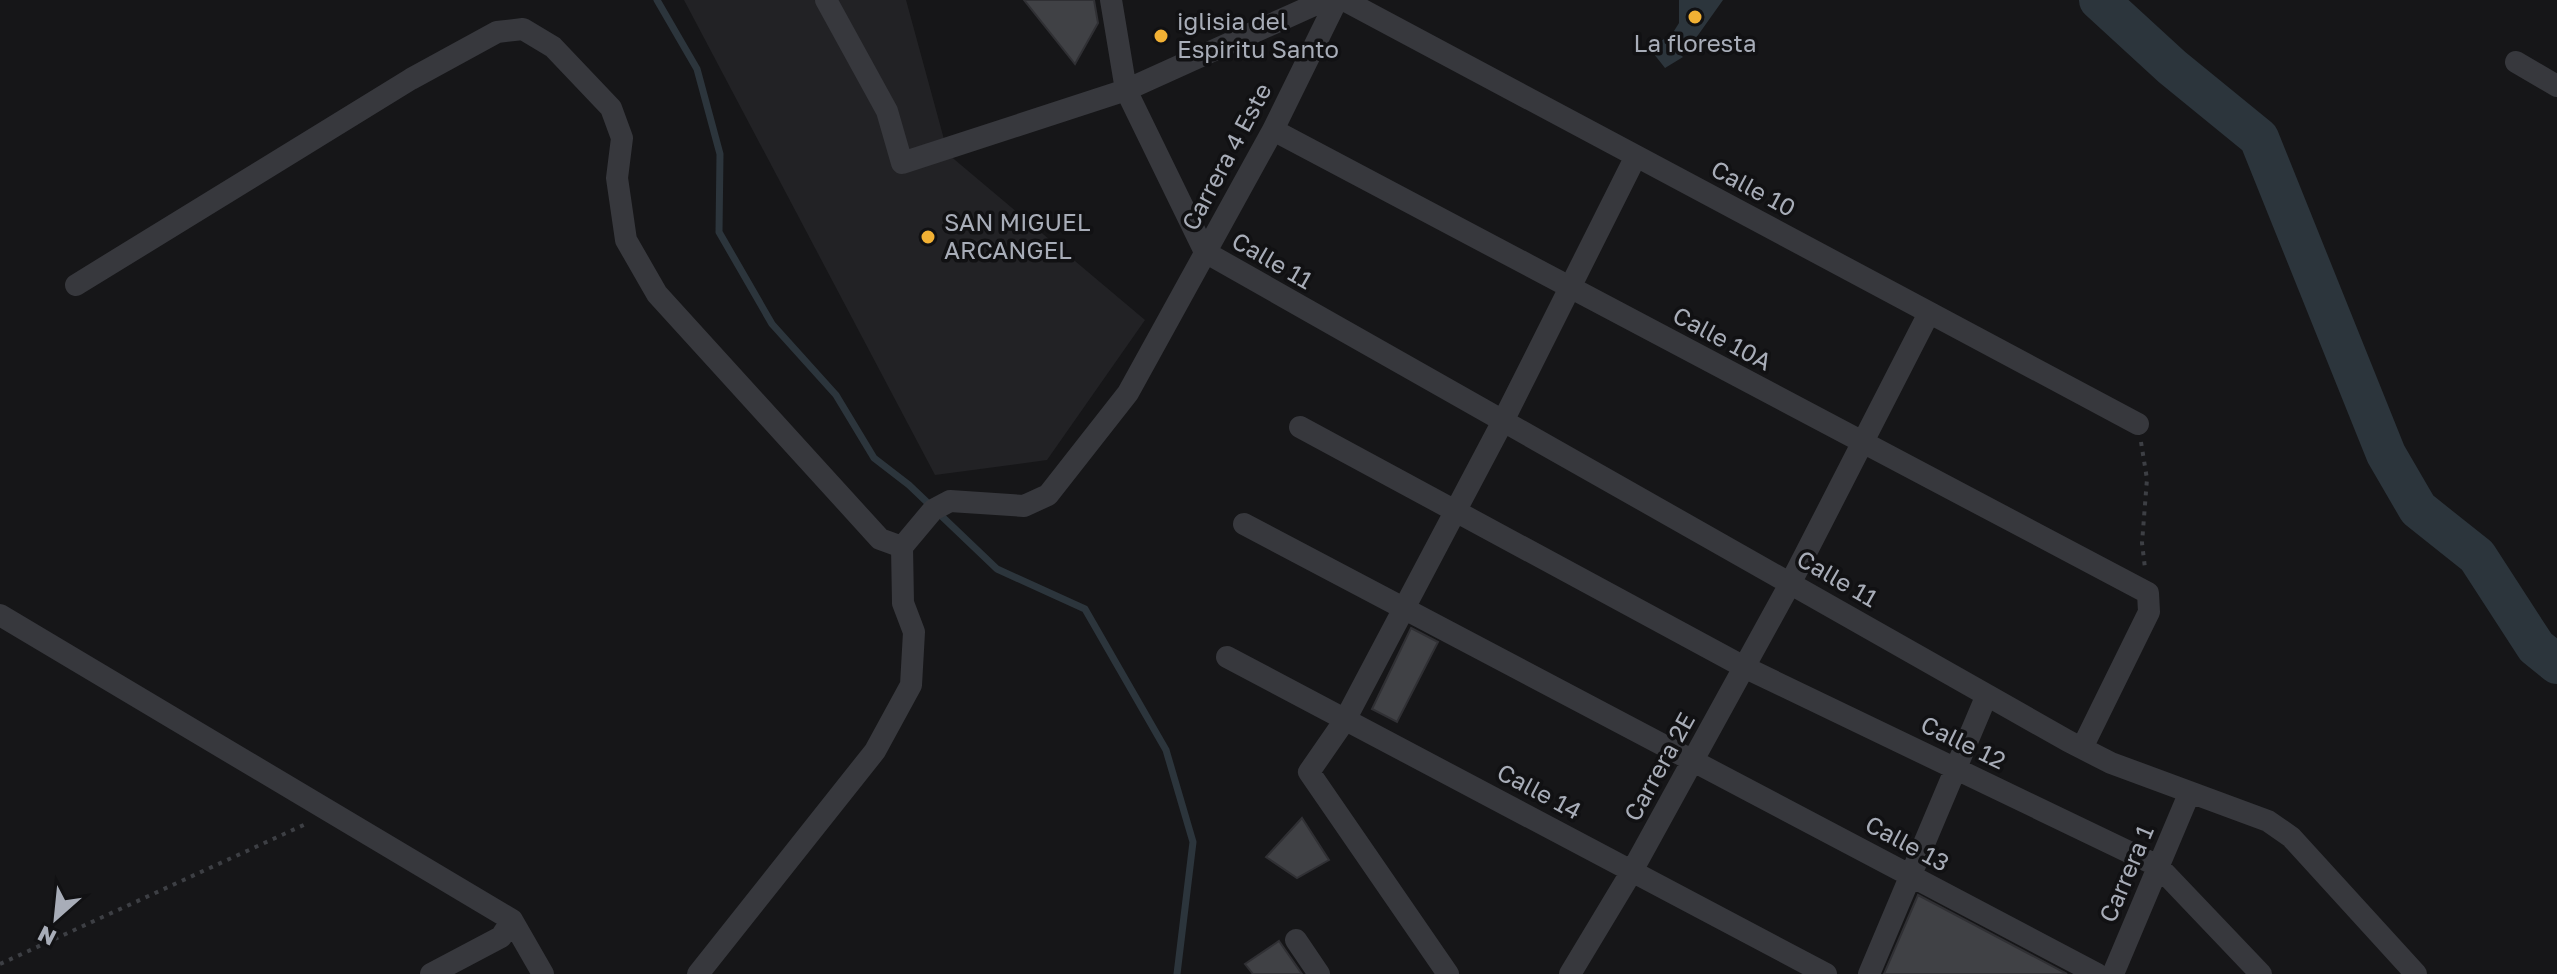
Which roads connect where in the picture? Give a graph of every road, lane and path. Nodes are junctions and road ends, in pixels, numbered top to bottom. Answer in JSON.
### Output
{"nodes":[{"id":1,"x":826,"y":0,"type":"edge"},
{"id":2,"x":1111,"y":0,"type":"edge"},
{"id":3,"x":1331,"y":0,"type":"edge"},
{"id":4,"x":2516,"y":62,"type":"dead end"},
{"id":5,"x":2557,"y":86,"type":"edge"},
{"id":6,"x":1126,"y":90,"type":"junction"},
{"id":7,"x":1273,"y":130,"type":"junction"},
{"id":8,"x":1636,"y":156,"type":"junction"},
{"id":9,"x":1205,"y":252,"type":"junction"},
{"id":10,"x":76,"y":285,"type":"dead end"},
{"id":11,"x":1570,"y":288,"type":"junction"},
{"id":12,"x":1929,"y":313,"type":"junction"},
{"id":13,"x":1502,"y":423,"type":"junction"},
{"id":14,"x":2138,"y":424,"type":"joint"},
{"id":15,"x":1300,"y":427,"type":"dead end"},
{"id":16,"x":1863,"y":442,"type":"junction"},
{"id":17,"x":1455,"y":511,"type":"junction"},
{"id":18,"x":1244,"y":524,"type":"dead end"},
{"id":19,"x":902,"y":547,"type":"junction"},
{"id":20,"x":1791,"y":582,"type":"junction"},
{"id":21,"x":2148,"y":593,"type":"junction"},
{"id":22,"x":1404,"y":608,"type":"junction"},
{"id":23,"x":0,"y":615,"type":"edge"},
{"id":24,"x":1227,"y":657,"type":"dead end"},
{"id":25,"x":1744,"y":667,"type":"junction"},
{"id":26,"x":1986,"y":697,"type":"junction"},
{"id":27,"x":1345,"y":720,"type":"junction"},
{"id":28,"x":2082,"y":748,"type":"junction"},
{"id":29,"x":1693,"y":761,"type":"junction"},
{"id":30,"x":1956,"y":769,"type":"junction"},
{"id":31,"x":2189,"y":794,"type":"junction"},
{"id":32,"x":326,"y":810,"type":"junction"},
{"id":33,"x":2158,"y":866,"type":"junction"},
{"id":34,"x":1632,"y":871,"type":"junction"},
{"id":35,"x":1911,"y":876,"type":"junction"},
{"id":36,"x":512,"y":920,"type":"junction"},
{"id":37,"x":1296,"y":940,"type":"dead end"},
{"id":38,"x":0,"y":964,"type":"edge"},
{"id":39,"x":1575,"y":973,"type":"edge"},
{"id":40,"x":431,"y":974,"type":"edge"},
{"id":41,"x":543,"y":974,"type":"edge"},
{"id":42,"x":698,"y":974,"type":"edge"},
{"id":43,"x":1319,"y":974,"type":"edge"},
{"id":44,"x":1448,"y":974,"type":"edge"},
{"id":45,"x":1826,"y":974,"type":"edge"},
{"id":46,"x":1869,"y":974,"type":"edge"},
{"id":47,"x":2097,"y":974,"type":"edge"},
{"id":48,"x":2113,"y":974,"type":"edge"},
{"id":49,"x":2261,"y":974,"type":"edge"},
{"id":50,"x":2416,"y":974,"type":"edge"}],
"edges":[{"from":1,"to":6,"type":"street"},
{"from":2,"to":6,"type":"street"},
{"from":3,"to":6,"type":"street"},
{"from":3,"to":7,"type":"street","name":"Carrera 4 Este"},
{"from":3,"to":8,"type":"street","name":"Calle 10"},
{"from":4,"to":5,"type":"street"},
{"from":6,"to":9,"type":"street"},
{"from":7,"to":9,"type":"street","name":"Carrera 4 Este"},
{"from":7,"to":11,"type":"street","name":"Calle 10A"},
{"from":8,"to":11,"type":"street"},
{"from":8,"to":12,"type":"street","name":"Calle 10"},
{"from":9,"to":13,"type":"street","name":"Calle 11"},
{"from":9,"to":19,"type":"street","name":"Carrera 4 Este"},
{"from":10,"to":19,"type":"street"},
{"from":11,"to":13,"type":"street"},
{"from":11,"to":16,"type":"street","name":"Calle 10A"},
{"from":12,"to":14,"type":"street","name":"Calle 10"},
{"from":12,"to":16,"type":"street","name":"Carrera 2E"},
{"from":13,"to":17,"type":"street"},
{"from":13,"to":20,"type":"street","name":"Calle 11"},
{"from":14,"to":21,"type":"path"},
{"from":15,"to":17,"type":"street","name":"Calle 12"},
{"from":16,"to":20,"type":"street","name":"Carrera 2E"},
{"from":16,"to":21,"type":"street","name":"Calle 10A"},
{"from":17,"to":22,"type":"street"},
{"from":17,"to":25,"type":"street","name":"Calle 12"},
{"from":18,"to":22,"type":"street","name":"Calle 13"},
{"from":19,"to":42,"type":"street"},
{"from":20,"to":25,"type":"street","name":"Carrera 2E"},
{"from":20,"to":26,"type":"street","name":"Calle 11"},
{"from":21,"to":28,"type":"street"},
{"from":22,"to":27,"type":"street"},
{"from":22,"to":29,"type":"street","name":"Calle 13"},
{"from":23,"to":32,"type":"street"},
{"from":24,"to":27,"type":"street","name":"Calle 14"},
{"from":25,"to":29,"type":"street","name":"Carrera 2E"},
{"from":25,"to":30,"type":"street","name":"Calle 12"},
{"from":26,"to":28,"type":"street","name":"Calle 11"},
{"from":26,"to":30,"type":"street"},
{"from":27,"to":34,"type":"street","name":"Calle 14"},
{"from":27,"to":44,"type":"street"},
{"from":28,"to":31,"type":"street","name":"Calle 11"},
{"from":29,"to":34,"type":"street","name":"Carrera 2E"},
{"from":29,"to":35,"type":"street","name":"Calle 13"},
{"from":30,"to":33,"type":"street","name":"Calle 12"},
{"from":30,"to":35,"type":"street"},
{"from":31,"to":33,"type":"street","name":"Carrera 1"},
{"from":31,"to":50,"type":"street","name":"Calle 11"},
{"from":32,"to":36,"type":"street"},
{"from":32,"to":38,"type":"path"},
{"from":33,"to":48,"type":"street","name":"Carrera 1"},
{"from":33,"to":49,"type":"street"},
{"from":34,"to":39,"type":"street","name":"Carrera 2E"},
{"from":34,"to":45,"type":"street","name":"Calle 14"},
{"from":35,"to":46,"type":"street"},
{"from":35,"to":47,"type":"street","name":"Calle 13"},
{"from":36,"to":40,"type":"street"},
{"from":36,"to":41,"type":"street"},
{"from":37,"to":43,"type":"street"}]}
